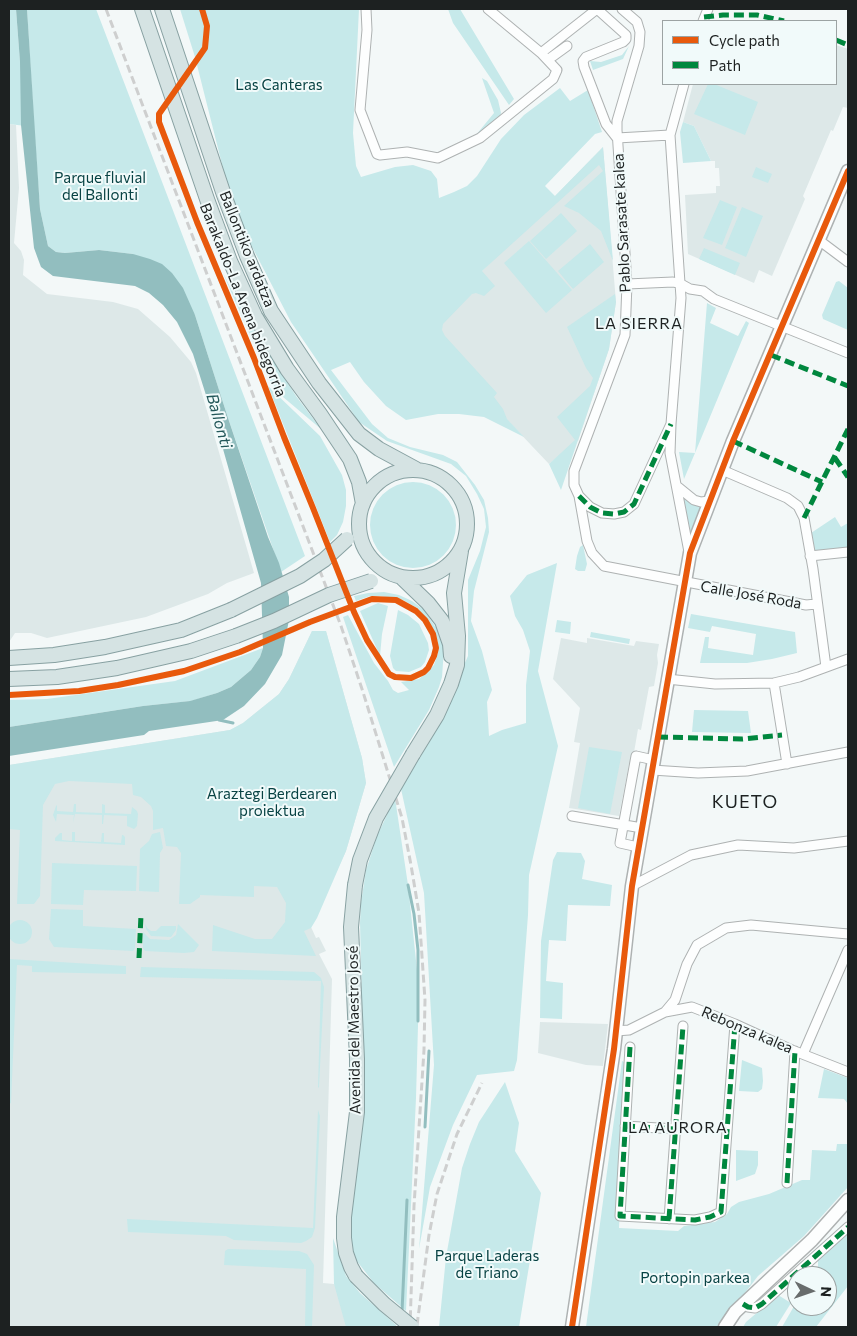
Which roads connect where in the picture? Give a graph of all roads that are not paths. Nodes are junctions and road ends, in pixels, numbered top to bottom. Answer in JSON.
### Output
{"nodes":[{"id":1,"x":133,"y":9,"type":"edge"},
{"id":2,"x":142,"y":9,"type":"edge"},
{"id":3,"x":162,"y":9,"type":"edge"},
{"id":4,"x":167,"y":9,"type":"edge"},
{"id":5,"x":366,"y":9,"type":"edge"},
{"id":6,"x":488,"y":9,"type":"edge"},
{"id":7,"x":597,"y":9,"type":"edge"},
{"id":8,"x":622,"y":9,"type":"edge"},
{"id":9,"x":151,"y":38,"type":"junction"},
{"id":10,"x":174,"y":42,"type":"junction"},
{"id":11,"x":567,"y":46,"type":"dead end"},
{"id":12,"x":541,"y":53,"type":"junction"},
{"id":13,"x":549,"y":60,"type":"junction"},
{"id":14,"x":684,"y":85,"type":"edge"},
{"id":15,"x":670,"y":135,"type":"junction"},
{"id":16,"x":617,"y":138,"type":"junction"},
{"id":17,"x":848,"y":171,"type":"edge"},
{"id":18,"x":820,"y":241,"type":"junction"},
{"id":19,"x":848,"y":262,"type":"edge"},
{"id":20,"x":627,"y":284,"type":"junction"},
{"id":21,"x":680,"y":284,"type":"junction"},
{"id":22,"x":783,"y":326,"type":"junction"},
{"id":23,"x":848,"y":353,"type":"edge"},
{"id":24,"x":671,"y":424,"type":"junction"},
{"id":25,"x":416,"y":469,"type":"junction"},
{"id":26,"x":722,"y":470,"type":"junction"},
{"id":27,"x":678,"y":487,"type":"junction"},
{"id":28,"x":578,"y":496,"type":"junction"},
{"id":29,"x":709,"y":501,"type":"junction"},
{"id":30,"x":363,"y":504,"type":"junction"},
{"id":31,"x":359,"y":518,"type":"junction"},
{"id":32,"x":461,"y":551,"type":"junction"},
{"id":33,"x":848,"y":552,"type":"edge"},
{"id":34,"x":690,"y":553,"type":"junction"},
{"id":35,"x":810,"y":556,"type":"junction"},
{"id":36,"x":396,"y":576,"type":"junction"},
{"id":37,"x":685,"y":583,"type":"junction"},
{"id":38,"x":816,"y":604,"type":"junction"},
{"id":39,"x":9,"y":658,"type":"edge"},
{"id":40,"x":848,"y":659,"type":"edge"},
{"id":41,"x":826,"y":667,"type":"junction"},
{"id":42,"x":9,"y":679,"type":"edge"},
{"id":43,"x":667,"y":679,"type":"junction"},
{"id":44,"x":774,"y":683,"type":"junction"},
{"id":45,"x":451,"y":684,"type":"junction"},
{"id":46,"x":848,"y":752,"type":"edge"},
{"id":47,"x":787,"y":764,"type":"junction"},
{"id":48,"x":653,"y":765,"type":"junction"},
{"id":49,"x":572,"y":816,"type":"dead end"},
{"id":50,"x":623,"y":825,"type":"junction"},
{"id":51,"x":642,"y":828,"type":"junction"},
{"id":52,"x":848,"y":841,"type":"edge"},
{"id":53,"x":638,"y":847,"type":"junction"},
{"id":54,"x":632,"y":886,"type":"junction"},
{"id":55,"x":848,"y":934,"type":"edge"},
{"id":56,"x":848,"y":950,"type":"edge"},
{"id":57,"x":679,"y":989,"type":"junction"},
{"id":58,"x":692,"y":1007,"type":"junction"},
{"id":59,"x":665,"y":1012,"type":"junction"},
{"id":60,"x":735,"y":1024,"type":"junction"},
{"id":61,"x":683,"y":1026,"type":"dead end"},
{"id":62,"x":616,"y":1031,"type":"junction"},
{"id":63,"x":630,"y":1047,"type":"dead end"},
{"id":64,"x":799,"y":1052,"type":"junction"},
{"id":65,"x":848,"y":1072,"type":"edge"},
{"id":66,"x":625,"y":1126,"type":"junction"},
{"id":67,"x":676,"y":1129,"type":"junction"},
{"id":68,"x":787,"y":1183,"type":"dead end"},
{"id":69,"x":848,"y":1200,"type":"edge"},
{"id":70,"x":670,"y":1219,"type":"junction"},
{"id":71,"x":848,"y":1227,"type":"edge"},
{"id":72,"x":743,"y":1304,"type":"junction"},
{"id":73,"x":412,"y":1327,"type":"edge"},
{"id":74,"x":572,"y":1327,"type":"edge"},
{"id":75,"x":725,"y":1327,"type":"edge"}],
"edges":[{"from":1,"to":9,"type":"main road"},
{"from":2,"to":9,"type":"main road","name":"Ballontiko ardatza"},
{"from":3,"to":10,"type":"main road","name":"Ballontiko ardatza"},
{"from":4,"to":10,"type":"main road"},
{"from":5,"to":13,"type":"street"},
{"from":6,"to":12,"type":"street"},
{"from":7,"to":12,"type":"street"},
{"from":7,"to":16,"type":"street"},
{"from":8,"to":16,"type":"street","name":"Pablo Sarasate kalea"},
{"from":9,"to":30,"type":"main road","name":"Ballontiko ardatza"},
{"from":10,"to":25,"type":"main road","name":"Ballontiko ardatza"},
{"from":11,"to":13,"type":"street"},
{"from":12,"to":13,"type":"street"},
{"from":14,"to":15,"type":"street"},
{"from":15,"to":16,"type":"street"},
{"from":15,"to":21,"type":"street"},
{"from":16,"to":20,"type":"street","name":"Pablo Sarasate kalea"},
{"from":17,"to":18,"type":"street"},
{"from":18,"to":19,"type":"street"},
{"from":18,"to":22,"type":"street"},
{"from":20,"to":21,"type":"street"},
{"from":20,"to":28,"type":"street","name":"Pablo Sarasate kalea"},
{"from":21,"to":22,"type":"street"},
{"from":21,"to":24,"type":"street"},
{"from":22,"to":23,"type":"street"},
{"from":22,"to":26,"type":"street"},
{"from":24,"to":27,"type":"street"},
{"from":24,"to":28,"type":"street"},
{"from":25,"to":30,"type":"main road"},
{"from":25,"to":32,"type":"main road"},
{"from":26,"to":29,"type":"street"},
{"from":26,"to":35,"type":"street"},
{"from":27,"to":29,"type":"street"},
{"from":27,"to":34,"type":"street"},
{"from":28,"to":37,"type":"street","name":"Pablo Sarasate kalea"},
{"from":29,"to":34,"type":"street"},
{"from":30,"to":31,"type":"main road"},
{"from":31,"to":36,"type":"main road"},
{"from":31,"to":39,"type":"main road","bridge":true},
{"from":32,"to":36,"type":"main road"},
{"from":32,"to":45,"type":"main road","name":"Avenida del Maestro José"},
{"from":33,"to":35,"type":"street"},
{"from":34,"to":37,"type":"street"},
{"from":35,"to":38,"type":"street"},
{"from":36,"to":42,"type":"main road","bridge":true},
{"from":36,"to":45,"type":"main road"},
{"from":37,"to":38,"type":"street","name":"Calle José Roda"},
{"from":37,"to":43,"type":"street"},
{"from":38,"to":41,"type":"street"},
{"from":40,"to":41,"type":"street"},
{"from":41,"to":44,"type":"street"},
{"from":43,"to":44,"type":"street"},
{"from":43,"to":48,"type":"street"},
{"from":44,"to":47,"type":"street"},
{"from":45,"to":73,"type":"main road","name":"Avenida del Maestro José","bridge":true},
{"from":46,"to":47,"type":"street"},
{"from":47,"to":48,"type":"street"},
{"from":48,"to":50,"type":"street"},
{"from":48,"to":51,"type":"street"},
{"from":49,"to":50,"type":"street"},
{"from":50,"to":51,"type":"street"},
{"from":50,"to":53,"type":"street"},
{"from":51,"to":53,"type":"street"},
{"from":52,"to":54,"type":"street"},
{"from":53,"to":54,"type":"street"},
{"from":54,"to":62,"type":"street"},
{"from":55,"to":57,"type":"street"},
{"from":56,"to":64,"type":"street"},
{"from":57,"to":58,"type":"street"},
{"from":57,"to":59,"type":"street"},
{"from":58,"to":59,"type":"street","name":"Rebonza kalea"},
{"from":58,"to":60,"type":"street","name":"Rebonza kalea"},
{"from":59,"to":62,"type":"street","name":"Rebonza kalea"},
{"from":60,"to":64,"type":"street","name":"Rebonza kalea"},
{"from":60,"to":70,"type":"street"},
{"from":61,"to":67,"type":"street"},
{"from":62,"to":74,"type":"street"},
{"from":63,"to":66,"type":"street"},
{"from":64,"to":65,"type":"street","name":"Rebonza kalea"},
{"from":64,"to":68,"type":"street"},
{"from":66,"to":67,"type":"street"},
{"from":66,"to":70,"type":"street"},
{"from":67,"to":70,"type":"street"},
{"from":69,"to":72,"type":"street"},
{"from":71,"to":72,"type":"street"},
{"from":72,"to":75,"type":"street"}]}
